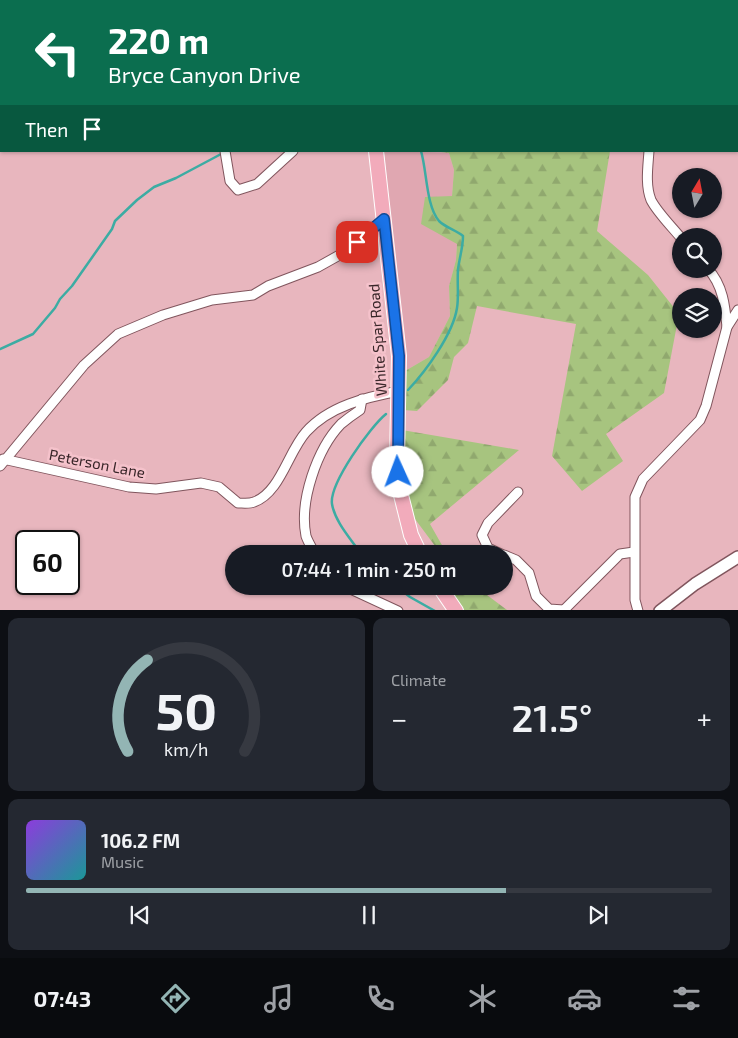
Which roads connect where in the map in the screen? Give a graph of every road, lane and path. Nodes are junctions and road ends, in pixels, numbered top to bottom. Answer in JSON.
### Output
{"nodes":[{"id":1,"x":225,"y":152,"type":"edge"},
{"id":2,"x":292,"y":152,"type":"edge"},
{"id":3,"x":376,"y":152,"type":"edge"},
{"id":4,"x":649,"y":152,"type":"edge"},
{"id":5,"x":384,"y":219,"type":"junction"},
{"id":6,"x":673,"y":228,"type":"edge"},
{"id":7,"x":715,"y":278,"type":"edge"},
{"id":8,"x":738,"y":310,"type":"edge"},
{"id":9,"x":727,"y":327,"type":"junction"},
{"id":10,"x":399,"y":391,"type":"junction"},
{"id":11,"x":362,"y":399,"type":"junction"},
{"id":12,"x":2,"y":462,"type":"edge"},
{"id":13,"x":518,"y":492,"type":"dead end"},
{"id":14,"x":310,"y":545,"type":"edge"},
{"id":15,"x":416,"y":545,"type":"edge"},
{"id":16,"x":487,"y":545,"type":"edge"},
{"id":17,"x":634,"y":552,"type":"junction"},
{"id":18,"x":738,"y":557,"type":"edge"},
{"id":19,"x":513,"y":559,"type":"edge"},
{"id":20,"x":364,"y":595,"type":"edge"},
{"id":21,"x":445,"y":595,"type":"edge"},
{"id":22,"x":398,"y":610,"type":"edge"},
{"id":23,"x":456,"y":610,"type":"edge"},
{"id":24,"x":638,"y":610,"type":"edge"},
{"id":25,"x":660,"y":610,"type":"edge"}],
"edges":[{"from":1,"to":2,"type":"street"},
{"from":3,"to":5,"type":"main road","name":"White Spar Road"},
{"from":4,"to":6,"type":"street"},
{"from":5,"to":10,"type":"main road","name":"White Spar Road"},
{"from":5,"to":12,"type":"street"},
{"from":7,"to":9,"type":"street"},
{"from":8,"to":9,"type":"street"},
{"from":9,"to":17,"type":"street"},
{"from":10,"to":11,"type":"street","name":"Peterson Lane"},
{"from":10,"to":15,"type":"main road","name":"White Spar Road"},
{"from":11,"to":12,"type":"street","name":"Peterson Lane"},
{"from":11,"to":14,"type":"street"},
{"from":13,"to":16,"type":"street"},
{"from":17,"to":19,"type":"street"},
{"from":17,"to":24,"type":"street"},
{"from":18,"to":25,"type":"street"},
{"from":20,"to":22,"type":"street"},
{"from":21,"to":23,"type":"main road"}]}
